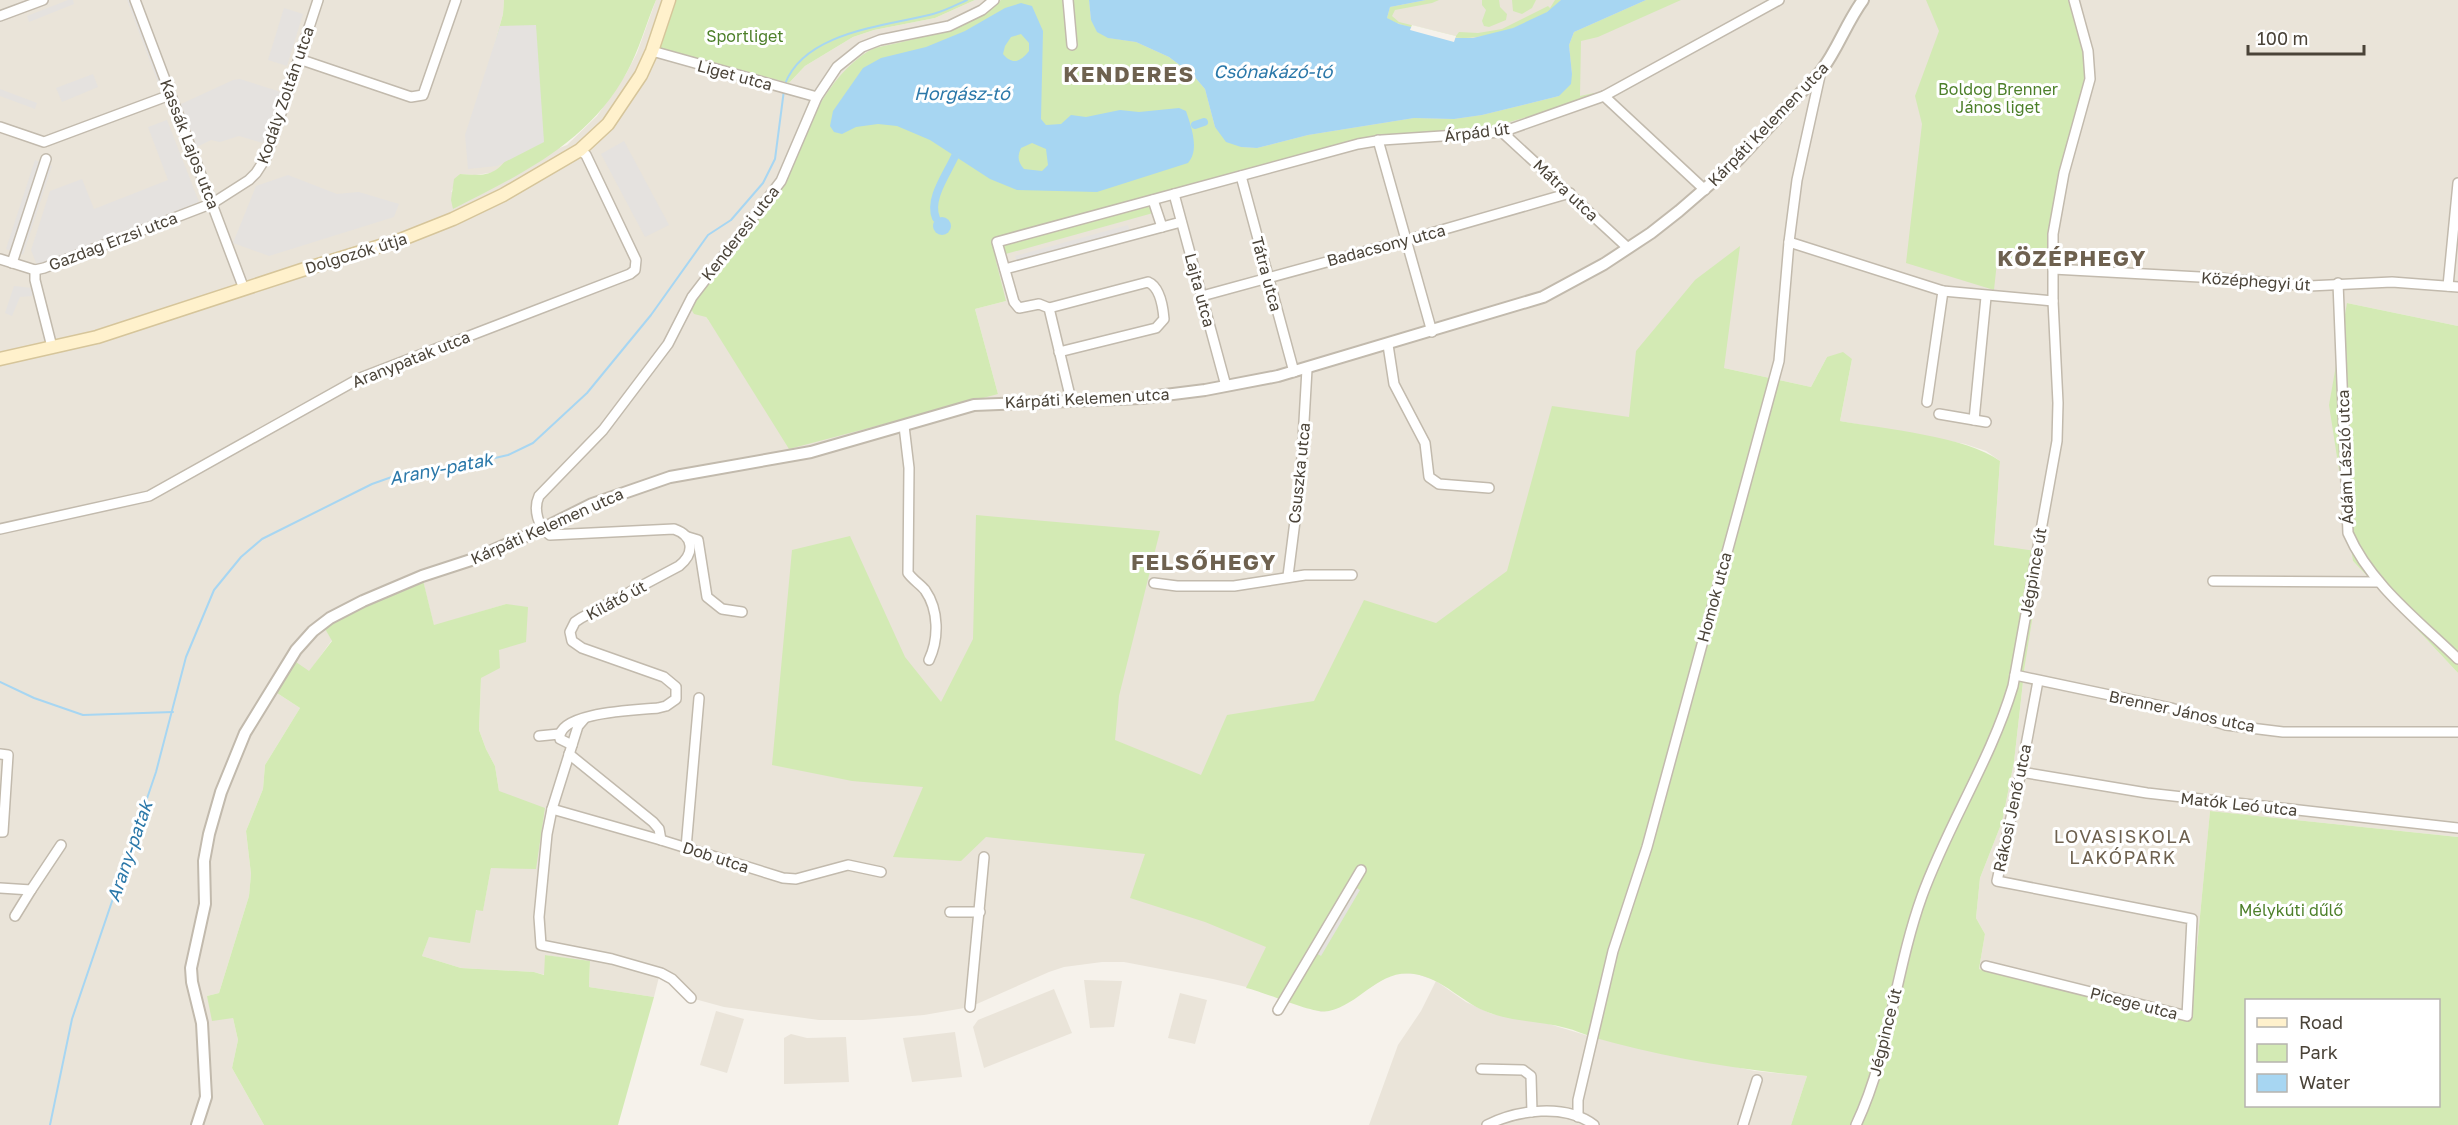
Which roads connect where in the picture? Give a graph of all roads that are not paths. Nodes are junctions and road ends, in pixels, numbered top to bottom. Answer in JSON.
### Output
{"nodes":[{"id":1,"x":43,"y":0,"type":"edge"},
{"id":2,"x":135,"y":0,"type":"edge"},
{"id":3,"x":318,"y":0,"type":"edge"},
{"id":4,"x":456,"y":0,"type":"edge"},
{"id":5,"x":669,"y":0,"type":"edge"},
{"id":6,"x":994,"y":0,"type":"edge"},
{"id":7,"x":1068,"y":0,"type":"edge"},
{"id":8,"x":1779,"y":0,"type":"edge"},
{"id":9,"x":1863,"y":0,"type":"edge"},
{"id":10,"x":2074,"y":0,"type":"edge"},
{"id":11,"x":0,"y":16,"type":"edge"},
{"id":12,"x":1072,"y":45,"type":"dead end"},
{"id":13,"x":652,"y":51,"type":"junction"},
{"id":14,"x":300,"y":59,"type":"junction"},
{"id":15,"x":1821,"y":71,"type":"junction"},
{"id":16,"x":170,"y":95,"type":"junction"},
{"id":17,"x":1604,"y":96,"type":"junction"},
{"id":18,"x":817,"y":98,"type":"junction"},
{"id":19,"x":0,"y":127,"type":"edge"},
{"id":20,"x":1502,"y":132,"type":"junction"},
{"id":21,"x":1378,"y":140,"type":"junction"},
{"id":22,"x":580,"y":150,"type":"junction"},
{"id":23,"x":46,"y":159,"type":"dead end"},
{"id":24,"x":1241,"y":176,"type":"junction"},
{"id":25,"x":2458,"y":183,"type":"edge"},
{"id":26,"x":1705,"y":189,"type":"junction"},
{"id":27,"x":1570,"y":193,"type":"junction"},
{"id":28,"x":1174,"y":194,"type":"junction"},
{"id":29,"x":1154,"y":200,"type":"junction"},
{"id":30,"x":213,"y":203,"type":"junction"},
{"id":31,"x":1181,"y":222,"type":"junction"},
{"id":32,"x":1162,"y":227,"type":"junction"},
{"id":33,"x":1407,"y":240,"type":"junction"},
{"id":34,"x":1789,"y":242,"type":"junction"},
{"id":35,"x":1628,"y":248,"type":"junction"},
{"id":36,"x":0,"y":260,"type":"edge"},
{"id":37,"x":12,"y":263,"type":"junction"},
{"id":38,"x":1005,"y":269,"type":"junction"},
{"id":39,"x":2053,"y":269,"type":"junction"},
{"id":40,"x":35,"y":270,"type":"junction"},
{"id":41,"x":1269,"y":277,"type":"junction"},
{"id":42,"x":2338,"y":283,"type":"junction"},
{"id":43,"x":2453,"y":286,"type":"edge"},
{"id":44,"x":244,"y":289,"type":"junction"},
{"id":45,"x":1943,"y":291,"type":"junction"},
{"id":46,"x":1202,"y":296,"type":"junction"},
{"id":47,"x":1986,"y":297,"type":"junction"},
{"id":48,"x":2050,"y":301,"type":"junction"},
{"id":49,"x":1049,"y":308,"type":"junction"},
{"id":50,"x":1432,"y":332,"type":"junction"},
{"id":51,"x":1388,"y":345,"type":"junction"},
{"id":52,"x":52,"y":347,"type":"junction"},
{"id":53,"x":1059,"y":352,"type":"junction"},
{"id":54,"x":0,"y":359,"type":"edge"},
{"id":55,"x":1307,"y":369,"type":"junction"},
{"id":56,"x":1294,"y":372,"type":"junction"},
{"id":57,"x":1226,"y":386,"type":"junction"},
{"id":58,"x":1071,"y":400,"type":"junction"},
{"id":59,"x":1927,"y":402,"type":"dead end"},
{"id":60,"x":1939,"y":414,"type":"dead end"},
{"id":61,"x":1974,"y":420,"type":"junction"},
{"id":62,"x":1986,"y":422,"type":"dead end"},
{"id":63,"x":904,"y":426,"type":"junction"},
{"id":64,"x":1489,"y":488,"type":"dead end"},
{"id":65,"x":0,"y":529,"type":"edge"},
{"id":66,"x":542,"y":529,"type":"junction"},
{"id":67,"x":688,"y":537,"type":"junction"},
{"id":68,"x":1352,"y":574,"type":"dead end"},
{"id":69,"x":1288,"y":576,"type":"junction"},
{"id":70,"x":2213,"y":581,"type":"dead end"},
{"id":71,"x":2379,"y":582,"type":"junction"},
{"id":72,"x":1154,"y":584,"type":"dead end"},
{"id":73,"x":742,"y":612,"type":"dead end"},
{"id":74,"x":2458,"y":659,"type":"edge"},
{"id":75,"x":929,"y":660,"type":"dead end"},
{"id":76,"x":2015,"y":675,"type":"junction"},
{"id":77,"x":2038,"y":681,"type":"junction"},
{"id":78,"x":699,"y":698,"type":"dead end"},
{"id":79,"x":586,"y":717,"type":"junction"},
{"id":80,"x":2458,"y":732,"type":"edge"},
{"id":81,"x":559,"y":734,"type":"junction"},
{"id":82,"x":539,"y":736,"type":"dead end"},
{"id":83,"x":570,"y":749,"type":"junction"},
{"id":84,"x":0,"y":754,"type":"edge"},
{"id":85,"x":2021,"y":772,"type":"junction"},
{"id":86,"x":3,"y":792,"type":"edge"},
{"id":87,"x":552,"y":809,"type":"junction"},
{"id":88,"x":2458,"y":828,"type":"edge"},
{"id":89,"x":0,"y":832,"type":"edge"},
{"id":90,"x":661,"y":840,"type":"junction"},
{"id":91,"x":61,"y":845,"type":"dead end"},
{"id":92,"x":686,"y":848,"type":"junction"},
{"id":93,"x":984,"y":857,"type":"dead end"},
{"id":94,"x":1361,"y":870,"type":"dead end"},
{"id":95,"x":881,"y":872,"type":"dead end"},
{"id":96,"x":0,"y":888,"type":"edge"},
{"id":97,"x":32,"y":890,"type":"junction"},
{"id":98,"x":950,"y":912,"type":"dead end"},
{"id":99,"x":980,"y":912,"type":"junction"},
{"id":100,"x":15,"y":916,"type":"dead end"},
{"id":101,"x":2192,"y":919,"type":"joint"},
{"id":102,"x":1986,"y":966,"type":"dead end"},
{"id":103,"x":691,"y":998,"type":"dead end"},
{"id":104,"x":970,"y":1007,"type":"dead end"},
{"id":105,"x":1278,"y":1010,"type":"dead end"},
{"id":106,"x":1481,"y":1069,"type":"dead end"},
{"id":107,"x":1757,"y":1080,"type":"dead end"},
{"id":108,"x":1532,"y":1112,"type":"junction"},
{"id":109,"x":1578,"y":1117,"type":"junction"},
{"id":110,"x":1857,"y":1123,"type":"edge"},
{"id":111,"x":197,"y":1125,"type":"edge"},
{"id":112,"x":1487,"y":1125,"type":"edge"},
{"id":113,"x":1594,"y":1125,"type":"edge"},
{"id":114,"x":1743,"y":1125,"type":"edge"}],
"edges":[{"from":1,"to":11,"type":"street"},
{"from":2,"to":16,"type":"street","name":"Kassák Lajos utca"},
{"from":3,"to":14,"type":"street","name":"Kodály Zoltán utca"},
{"from":4,"to":14,"type":"street"},
{"from":5,"to":13,"type":"main road","name":"Dolgozók útja"},
{"from":6,"to":18,"type":"street","name":"Kenderesi utca"},
{"from":7,"to":12,"type":"street"},
{"from":8,"to":17,"type":"street","name":"Árpád út"},
{"from":9,"to":15,"type":"street","name":"Kárpáti Kelemen utca"},
{"from":10,"to":39,"type":"street","name":"Jégpince út"},
{"from":13,"to":18,"type":"street","name":"Liget utca"},
{"from":13,"to":22,"type":"main road","name":"Dolgozók útja"},
{"from":14,"to":30,"type":"street","name":"Kodály Zoltán utca"},
{"from":15,"to":26,"type":"street","name":"Kárpáti Kelemen utca"},
{"from":15,"to":34,"type":"street","name":"Homok utca"},
{"from":16,"to":19,"type":"street"},
{"from":16,"to":30,"type":"street","name":"Kassák Lajos utca"},
{"from":17,"to":20,"type":"street","name":"Árpád út"},
{"from":17,"to":26,"type":"street"},
{"from":18,"to":66,"type":"street","name":"Kenderesi utca"},
{"from":20,"to":21,"type":"street","name":"Árpád út"},
{"from":20,"to":27,"type":"street","name":"Mátra utca"},
{"from":21,"to":24,"type":"street","name":"Árpád út"},
{"from":21,"to":33,"type":"street"},
{"from":22,"to":44,"type":"main road","name":"Dolgozók útja"},
{"from":22,"to":65,"type":"street","name":"Aranypatak utca"},
{"from":23,"to":37,"type":"street"},
{"from":24,"to":28,"type":"street","name":"Árpád út"},
{"from":24,"to":41,"type":"street","name":"Tátra utca"},
{"from":25,"to":43,"type":"street"},
{"from":26,"to":35,"type":"street","name":"Kárpáti Kelemen utca"},
{"from":27,"to":33,"type":"street","name":"Badacsony utca"},
{"from":27,"to":35,"type":"street","name":"Mátra utca"},
{"from":28,"to":29,"type":"street","name":"Árpád út"},
{"from":28,"to":31,"type":"street","name":"Lajta utca"},
{"from":29,"to":32,"type":"street"},
{"from":29,"to":38,"type":"street","name":"Árpád út"},
{"from":30,"to":40,"type":"street","name":"Gazdag Erzsi utca"},
{"from":30,"to":44,"type":"street","name":"Kassák Lajos utca"},
{"from":31,"to":32,"type":"street"},
{"from":31,"to":46,"type":"street","name":"Lajta utca"},
{"from":32,"to":38,"type":"street"},
{"from":33,"to":41,"type":"street","name":"Badacsony utca"},
{"from":33,"to":50,"type":"street"},
{"from":34,"to":45,"type":"street"},
{"from":34,"to":109,"type":"street","name":"Homok utca"},
{"from":35,"to":50,"type":"street","name":"Kárpáti Kelemen utca"},
{"from":36,"to":37,"type":"street","name":"Gazdag Erzsi utca"},
{"from":37,"to":40,"type":"street","name":"Gazdag Erzsi utca"},
{"from":38,"to":49,"type":"street","name":"Árpád út"},
{"from":39,"to":42,"type":"street","name":"Középhegyi út"},
{"from":39,"to":48,"type":"street","name":"Jégpince út"},
{"from":40,"to":52,"type":"street"},
{"from":41,"to":46,"type":"street","name":"Badacsony utca"},
{"from":41,"to":56,"type":"street","name":"Tátra utca"},
{"from":42,"to":43,"type":"street","name":"Középhegyi út"},
{"from":42,"to":71,"type":"street","name":"Ádám László utca"},
{"from":44,"to":52,"type":"main road","name":"Dolgozók útja"},
{"from":45,"to":47,"type":"street"},
{"from":45,"to":59,"type":"street"},
{"from":46,"to":57,"type":"street","name":"Lajta utca"},
{"from":47,"to":48,"type":"street"},
{"from":47,"to":61,"type":"street"},
{"from":48,"to":76,"type":"street","name":"Jégpince út"},
{"from":49,"to":53,"type":"street"},
{"from":49,"to":53,"type":"street","name":"Árpád út"},
{"from":50,"to":51,"type":"street","name":"Kárpáti Kelemen utca"},
{"from":51,"to":55,"type":"street","name":"Kárpáti Kelemen utca"},
{"from":51,"to":64,"type":"street"},
{"from":52,"to":54,"type":"main road","name":"Dolgozók útja"},
{"from":53,"to":58,"type":"street"},
{"from":55,"to":56,"type":"street","name":"Kárpáti Kelemen utca"},
{"from":55,"to":69,"type":"street","name":"Csuszka utca"},
{"from":56,"to":57,"type":"street","name":"Kárpáti Kelemen utca"},
{"from":57,"to":58,"type":"street","name":"Kárpáti Kelemen utca"},
{"from":58,"to":63,"type":"street","name":"Kárpáti Kelemen utca"},
{"from":60,"to":61,"type":"street"},
{"from":61,"to":62,"type":"street"},
{"from":63,"to":66,"type":"street","name":"Kárpáti Kelemen utca"},
{"from":63,"to":75,"type":"street"},
{"from":66,"to":67,"type":"street"},
{"from":66,"to":111,"type":"street","name":"Kárpáti Kelemen utca"},
{"from":67,"to":73,"type":"street"},
{"from":67,"to":79,"type":"street","name":"Kilátó út"},
{"from":68,"to":69,"type":"street"},
{"from":69,"to":72,"type":"street"},
{"from":70,"to":71,"type":"street"},
{"from":71,"to":74,"type":"street","name":"Ádám László utca"},
{"from":76,"to":77,"type":"street","name":"Brenner János utca"},
{"from":76,"to":110,"type":"street","name":"Jégpince út"},
{"from":77,"to":80,"type":"street","name":"Brenner János utca"},
{"from":77,"to":85,"type":"street","name":"Rákosi Jenő utca"},
{"from":78,"to":92,"type":"street"},
{"from":79,"to":81,"type":"street"},
{"from":79,"to":83,"type":"street"},
{"from":81,"to":82,"type":"street"},
{"from":81,"to":83,"type":"street"},
{"from":83,"to":87,"type":"street"},
{"from":83,"to":90,"type":"street"},
{"from":84,"to":86,"type":"street"},
{"from":85,"to":88,"type":"street","name":"Matók Leó utca"},
{"from":85,"to":101,"type":"street","name":"Rákosi Jenő utca"},
{"from":86,"to":89,"type":"street"},
{"from":87,"to":90,"type":"street","name":"Dob utca"},
{"from":87,"to":103,"type":"street"},
{"from":90,"to":92,"type":"street","name":"Dob utca"},
{"from":91,"to":97,"type":"street"},
{"from":92,"to":95,"type":"street","name":"Dob utca"},
{"from":93,"to":99,"type":"street"},
{"from":94,"to":105,"type":"street"},
{"from":96,"to":97,"type":"street"},
{"from":97,"to":100,"type":"street"},
{"from":98,"to":99,"type":"street"},
{"from":99,"to":104,"type":"street"},
{"from":101,"to":102,"type":"street","name":"Picege utca"},
{"from":106,"to":108,"type":"street"},
{"from":107,"to":114,"type":"street"},
{"from":108,"to":109,"type":"street"},
{"from":108,"to":112,"type":"street"},
{"from":109,"to":113,"type":"street"}]}
